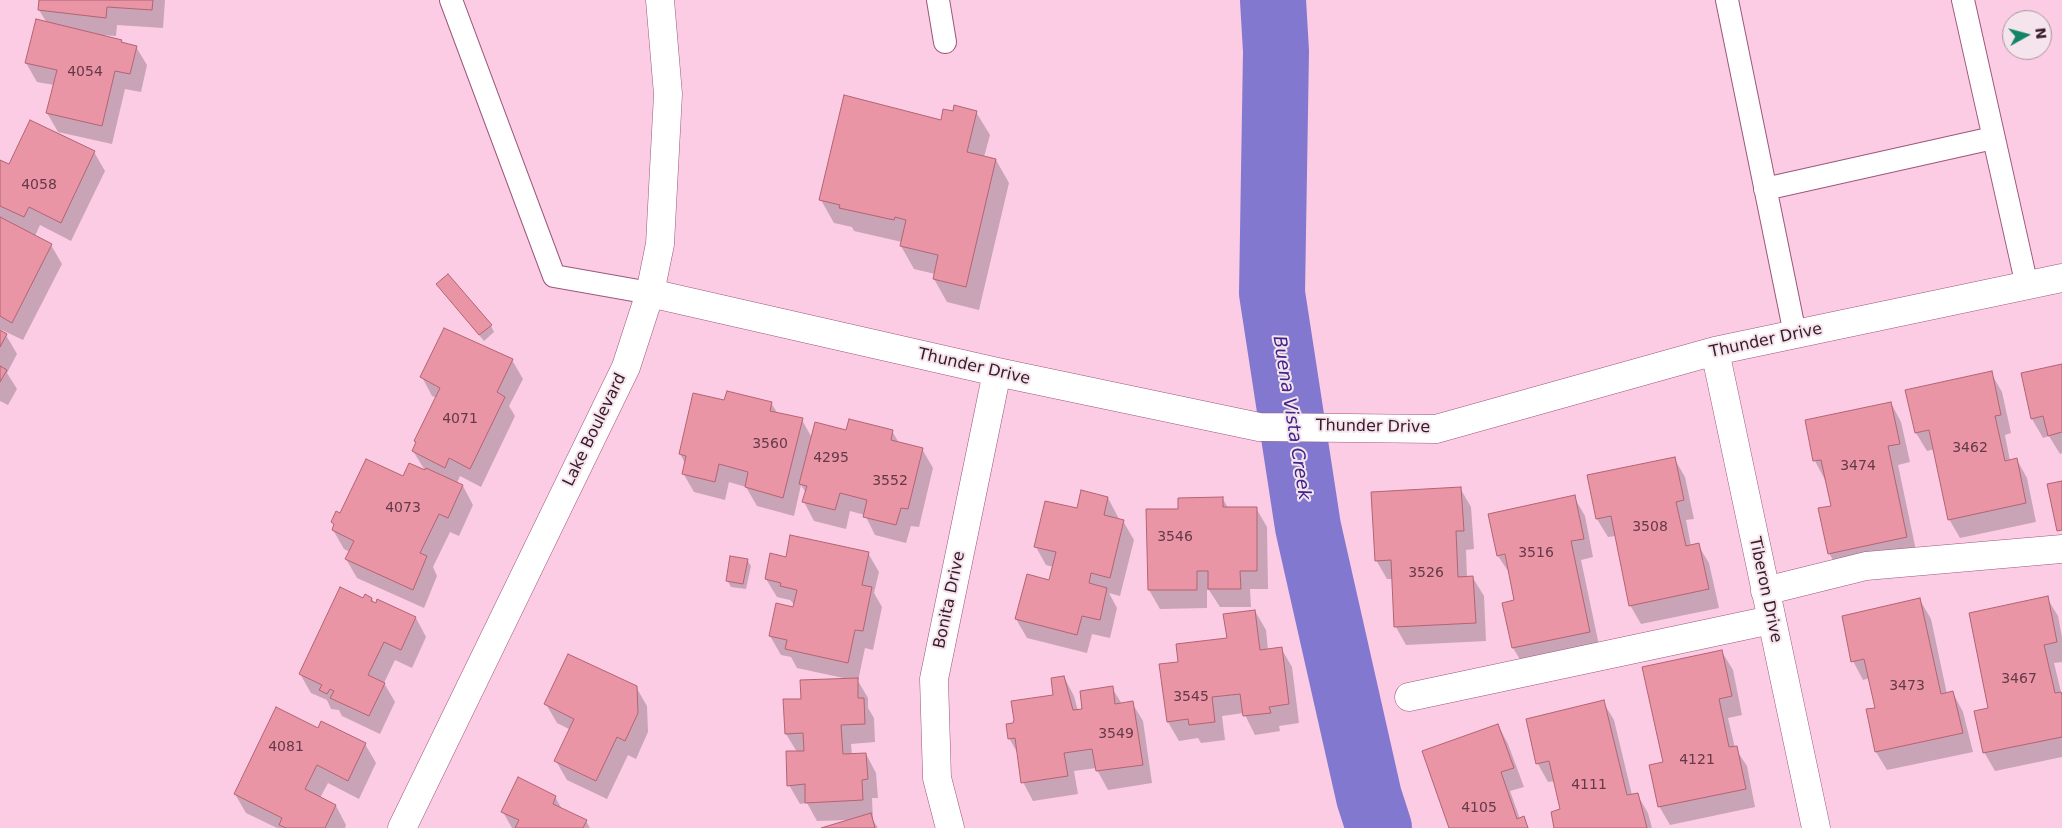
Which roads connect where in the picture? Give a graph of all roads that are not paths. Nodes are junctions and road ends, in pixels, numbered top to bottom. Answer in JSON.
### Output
{"nodes":[{"id":1,"x":451,"y":0,"type":"edge"},
{"id":2,"x":660,"y":0,"type":"edge"},
{"id":3,"x":938,"y":0,"type":"edge"},
{"id":4,"x":1727,"y":0,"type":"edge"},
{"id":5,"x":1963,"y":0,"type":"edge"},
{"id":6,"x":945,"y":42,"type":"dead end"},
{"id":7,"x":1993,"y":138,"type":"junction"},
{"id":8,"x":1765,"y":189,"type":"junction"},
{"id":9,"x":2062,"y":278,"type":"edge"},
{"id":10,"x":2027,"y":286,"type":"junction"},
{"id":11,"x":650,"y":293,"type":"junction"},
{"id":12,"x":1795,"y":334,"type":"junction"},
{"id":13,"x":1715,"y":351,"type":"junction"},
{"id":14,"x":997,"y":372,"type":"junction"},
{"id":15,"x":2062,"y":549,"type":"edge"},
{"id":16,"x":1766,"y":591,"type":"junction"},
{"id":17,"x":1772,"y":620,"type":"junction"},
{"id":18,"x":1408,"y":697,"type":"dead end"},
{"id":19,"x":402,"y":828,"type":"edge"},
{"id":20,"x":950,"y":828,"type":"edge"},
{"id":21,"x":1816,"y":828,"type":"edge"}],
"edges":[{"from":1,"to":11,"type":"lane"},
{"from":2,"to":11,"type":"street","name":"Lake Boulevard"},
{"from":3,"to":6,"type":"lane"},
{"from":4,"to":8,"type":"lane"},
{"from":5,"to":7,"type":"lane"},
{"from":7,"to":8,"type":"lane"},
{"from":7,"to":10,"type":"lane"},
{"from":8,"to":12,"type":"lane"},
{"from":9,"to":10,"type":"street","name":"Thunder Drive"},
{"from":10,"to":12,"type":"street","name":"Thunder Drive"},
{"from":11,"to":14,"type":"street","name":"Thunder Drive"},
{"from":11,"to":19,"type":"street","name":"Lake Boulevard"},
{"from":12,"to":13,"type":"street","name":"Thunder Drive"},
{"from":13,"to":14,"type":"street","name":"Thunder Drive"},
{"from":13,"to":16,"type":"street","name":"Tiberon Drive"},
{"from":14,"to":20,"type":"street","name":"Bonita Drive"},
{"from":15,"to":16,"type":"street"},
{"from":16,"to":17,"type":"street","name":"Tiberon Drive"},
{"from":17,"to":18,"type":"street"},
{"from":17,"to":21,"type":"street","name":"Tiberon Drive"}]}
